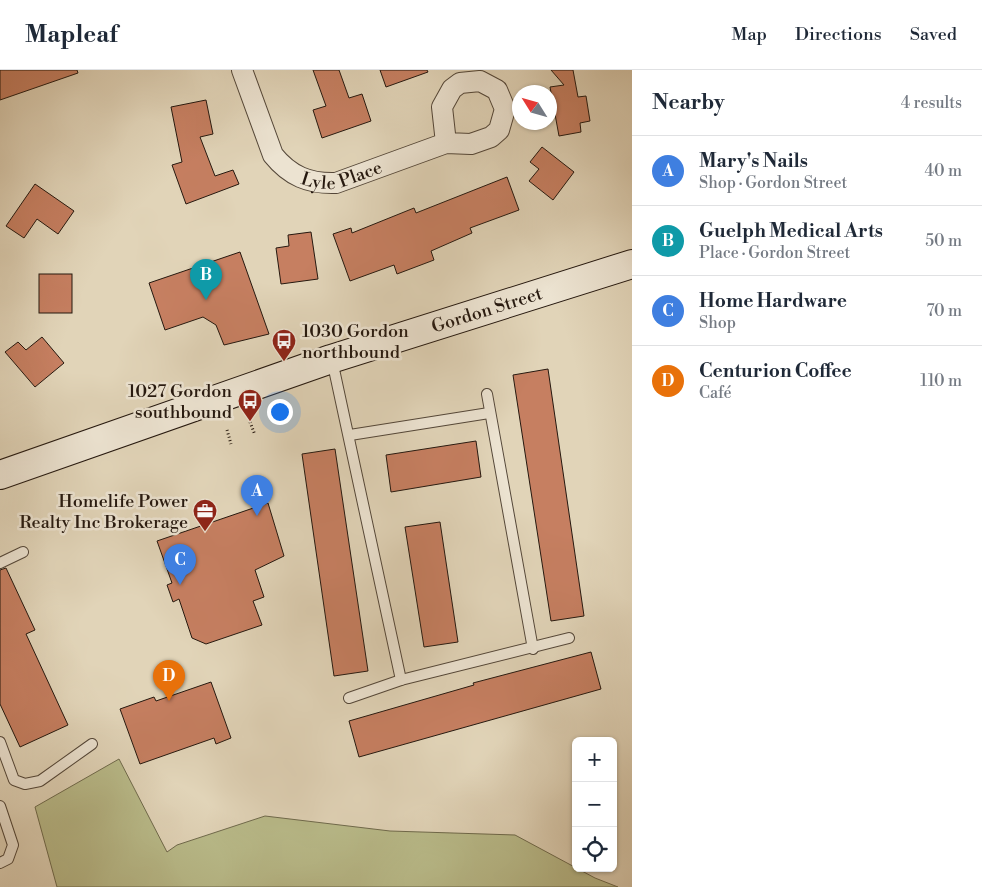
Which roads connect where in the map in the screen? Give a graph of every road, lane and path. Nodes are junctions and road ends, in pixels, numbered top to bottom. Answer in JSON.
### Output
{"nodes":[{"id":1,"x":242,"y":70,"type":"edge"},
{"id":2,"x":446,"y":143,"type":"dead end"},
{"id":3,"x":632,"y":264,"type":"edge"},
{"id":4,"x":331,"y":359,"type":"junction"},
{"id":5,"x":487,"y":394,"type":"dead end"},
{"id":6,"x":489,"y":413,"type":"junction"},
{"id":7,"x":250,"y":422,"type":"dead end"},
{"id":8,"x":227,"y":430,"type":"dead end"},
{"id":9,"x":255,"y":436,"type":"dead end"},
{"id":10,"x":350,"y":436,"type":"junction"},
{"id":11,"x":231,"y":444,"type":"dead end"},
{"id":12,"x":0,"y":475,"type":"edge"},
{"id":13,"x":23,"y":552,"type":"dead end"},
{"id":14,"x":0,"y":563,"type":"edge"},
{"id":15,"x":569,"y":638,"type":"dead end"},
{"id":16,"x":534,"y":648,"type":"junction"},
{"id":17,"x":401,"y":680,"type":"junction"},
{"id":18,"x":349,"y":698,"type":"dead end"},
{"id":19,"x":0,"y":742,"type":"edge"},
{"id":20,"x":92,"y":744,"type":"dead end"},
{"id":21,"x":0,"y":806,"type":"edge"},
{"id":22,"x":0,"y":862,"type":"edge"}],
"edges":[{"from":1,"to":2,"type":"street","name":"Lyle Place"},
{"from":3,"to":4,"type":"main road","name":"Gordon Street"},
{"from":4,"to":10,"type":"lane"},
{"from":4,"to":12,"type":"main road","name":"Gordon Street"},
{"from":5,"to":6,"type":"lane"},
{"from":6,"to":10,"type":"lane"},
{"from":6,"to":16,"type":"lane"},
{"from":7,"to":9,"type":"path"},
{"from":8,"to":11,"type":"path"},
{"from":10,"to":17,"type":"lane"},
{"from":13,"to":14,"type":"lane"},
{"from":15,"to":16,"type":"lane"},
{"from":16,"to":17,"type":"lane"},
{"from":17,"to":18,"type":"lane"},
{"from":19,"to":20,"type":"lane"},
{"from":21,"to":22,"type":"lane"}]}
